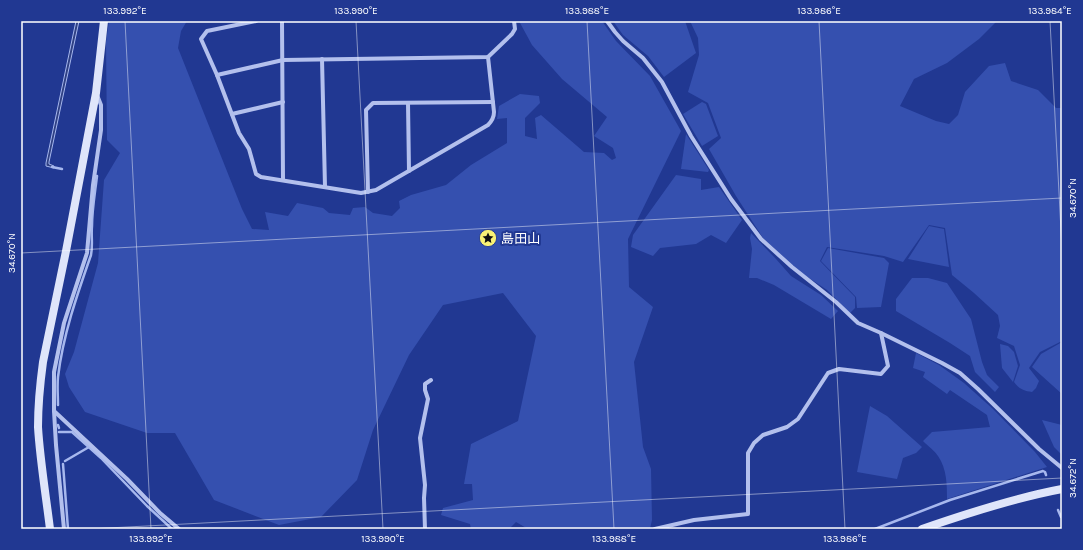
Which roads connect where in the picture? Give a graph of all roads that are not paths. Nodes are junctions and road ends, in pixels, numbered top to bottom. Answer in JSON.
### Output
{"nodes":[{"id":1,"x":104,"y":21,"type":"edge"},
{"id":2,"x":256,"y":21,"type":"edge"},
{"id":3,"x":282,"y":21,"type":"edge"},
{"id":4,"x":514,"y":21,"type":"edge"},
{"id":5,"x":607,"y":21,"type":"edge"},
{"id":6,"x":488,"y":57,"type":"junction"},
{"id":7,"x":322,"y":59,"type":"junction"},
{"id":8,"x":283,"y":60,"type":"junction"},
{"id":9,"x":217,"y":75,"type":"junction"},
{"id":10,"x":96,"y":93,"type":"junction"},
{"id":11,"x":283,"y":102,"type":"junction"},
{"id":12,"x":493,"y":102,"type":"junction"},
{"id":13,"x":408,"y":103,"type":"junction"},
{"id":14,"x":232,"y":114,"type":"junction"},
{"id":15,"x":409,"y":171,"type":"junction"},
{"id":16,"x":283,"y":180,"type":"junction"},
{"id":17,"x":325,"y":187,"type":"junction"},
{"id":18,"x":368,"y":192,"type":"junction"},
{"id":19,"x":881,"y":333,"type":"junction"},
{"id":20,"x":431,"y":380,"type":"dead end"},
{"id":21,"x":54,"y":411,"type":"junction"},
{"id":22,"x":1062,"y":468,"type":"edge"},
{"id":23,"x":1062,"y":489,"type":"edge"},
{"id":24,"x":50,"y":529,"type":"edge"},
{"id":25,"x":64,"y":529,"type":"edge"},
{"id":26,"x":180,"y":529,"type":"edge"},
{"id":27,"x":425,"y":529,"type":"edge"},
{"id":28,"x":655,"y":529,"type":"edge"},
{"id":29,"x":922,"y":529,"type":"edge"}],
"edges":[{"from":1,"to":10,"type":"street"},
{"from":2,"to":9,"type":"street"},
{"from":3,"to":8,"type":"street"},
{"from":4,"to":6,"type":"street"},
{"from":5,"to":19,"type":"street"},
{"from":6,"to":7,"type":"street"},
{"from":6,"to":12,"type":"street"},
{"from":7,"to":8,"type":"street"},
{"from":7,"to":17,"type":"street"},
{"from":8,"to":9,"type":"street"},
{"from":8,"to":11,"type":"street"},
{"from":9,"to":14,"type":"street"},
{"from":10,"to":21,"type":"street"},
{"from":10,"to":24,"type":"street"},
{"from":11,"to":14,"type":"street"},
{"from":11,"to":16,"type":"street"},
{"from":12,"to":13,"type":"street"},
{"from":12,"to":15,"type":"street"},
{"from":13,"to":15,"type":"street"},
{"from":13,"to":18,"type":"street"},
{"from":14,"to":16,"type":"street"},
{"from":15,"to":18,"type":"street"},
{"from":16,"to":17,"type":"street"},
{"from":17,"to":18,"type":"street"},
{"from":19,"to":22,"type":"street"},
{"from":19,"to":28,"type":"street"},
{"from":20,"to":27,"type":"street"},
{"from":21,"to":25,"type":"street"},
{"from":21,"to":26,"type":"street"},
{"from":23,"to":29,"type":"street"}]}
